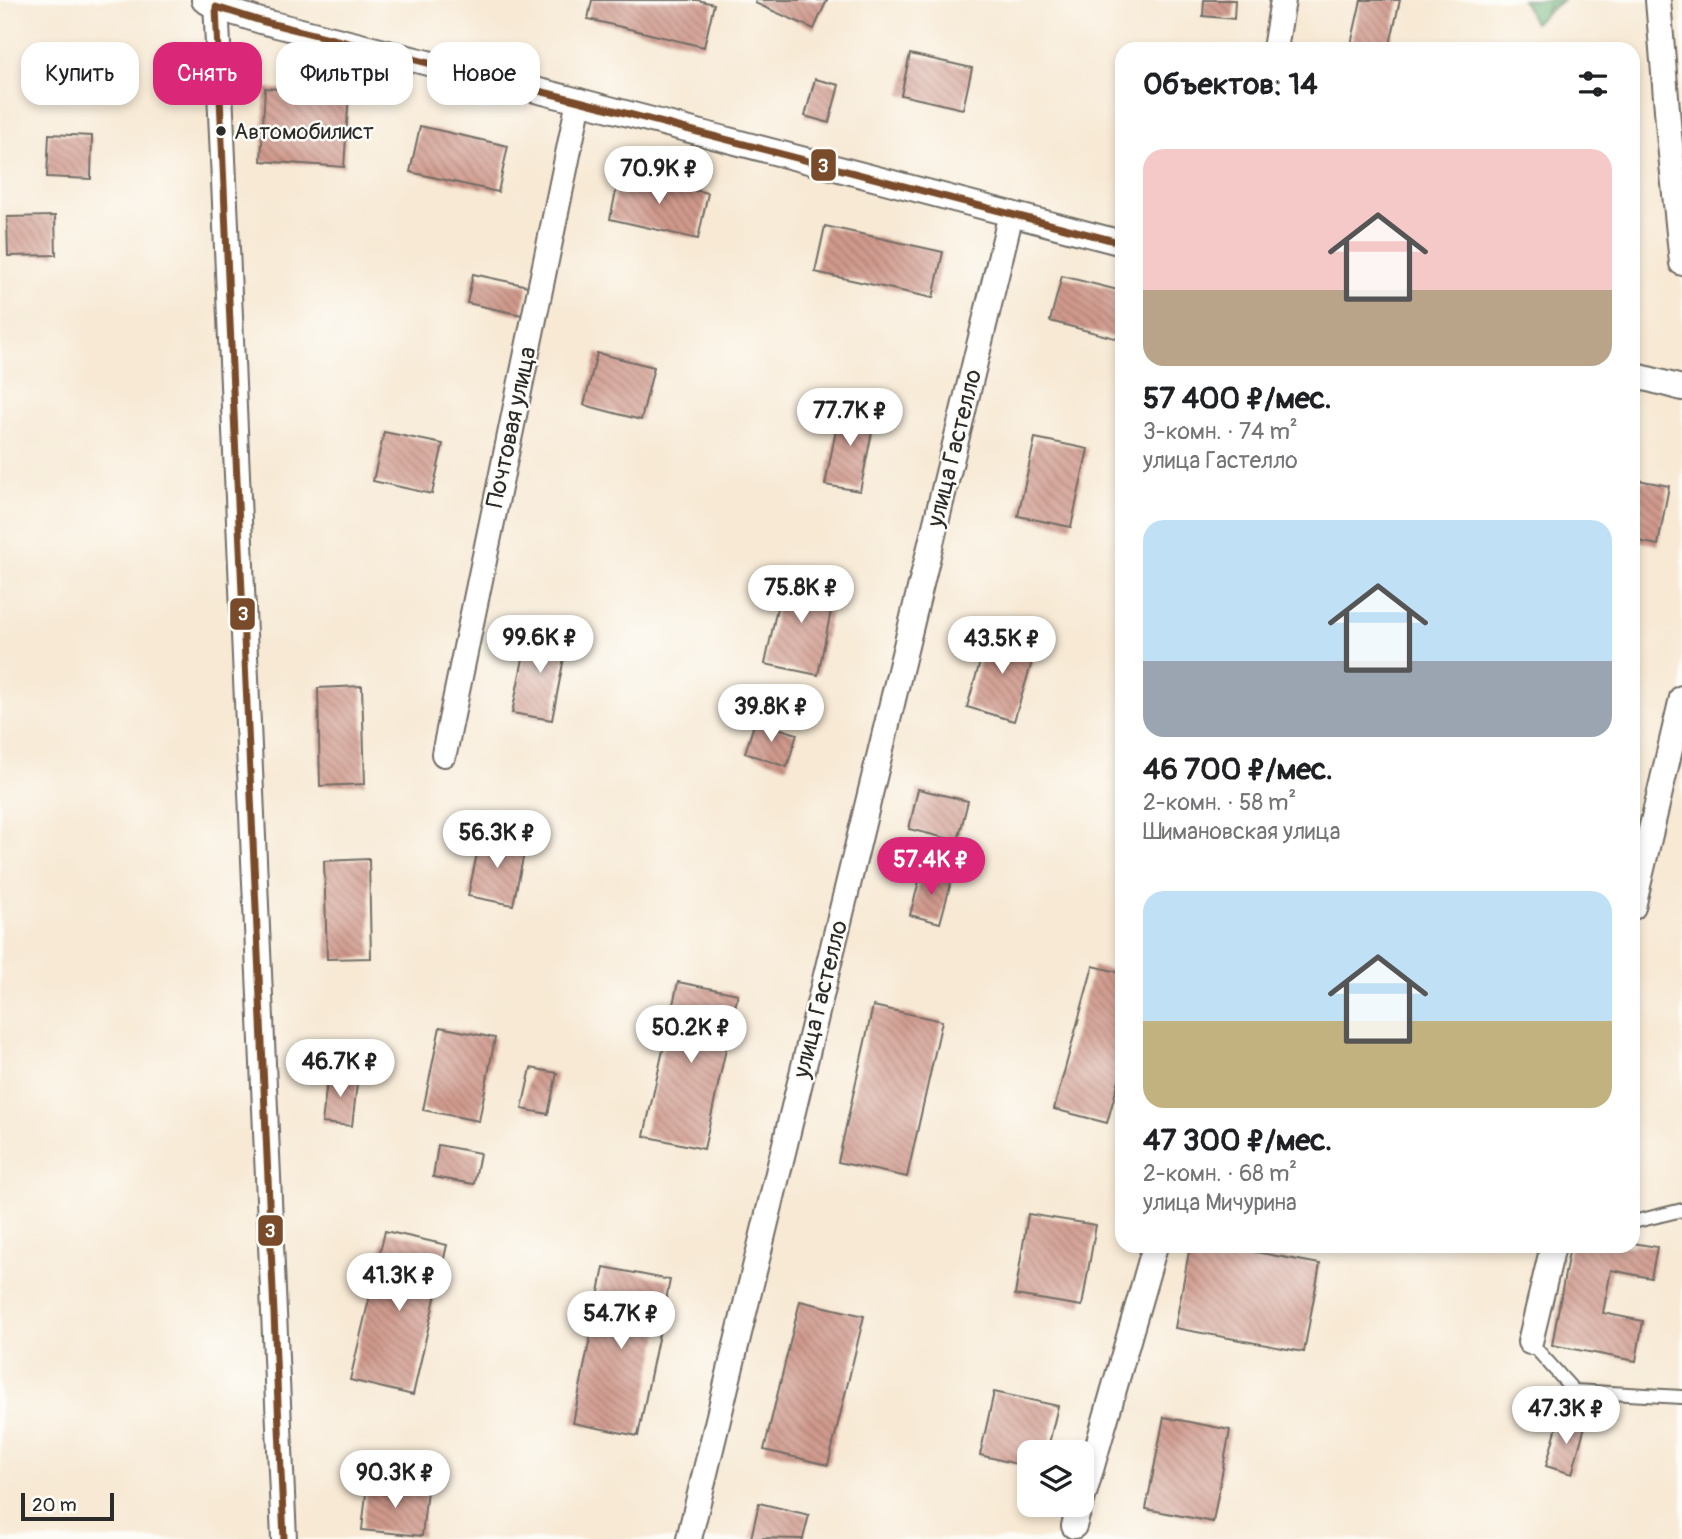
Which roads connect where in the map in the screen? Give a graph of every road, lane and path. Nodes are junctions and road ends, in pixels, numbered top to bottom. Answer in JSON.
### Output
{"nodes":[{"id":1,"x":1283,"y":0,"type":"edge"},
{"id":2,"x":1658,"y":0,"type":"edge"},
{"id":3,"x":212,"y":2,"type":"edge"},
{"id":4,"x":1276,"y":42,"type":"edge"},
{"id":5,"x":579,"y":101,"type":"junction"},
{"id":6,"x":1011,"y":214,"type":"junction"},
{"id":7,"x":1115,"y":241,"type":"edge"},
{"id":8,"x":1682,"y":263,"type":"edge"},
{"id":9,"x":1640,"y":377,"type":"edge"},
{"id":10,"x":1682,"y":388,"type":"edge"},
{"id":11,"x":1682,"y":698,"type":"edge"},
{"id":12,"x":444,"y":754,"type":"dead end"},
{"id":13,"x":1640,"y":877,"type":"edge"},
{"id":14,"x":1682,"y":1210,"type":"edge"},
{"id":15,"x":1640,"y":1220,"type":"edge"},
{"id":16,"x":1153,"y":1253,"type":"edge"},
{"id":17,"x":1551,"y":1253,"type":"edge"},
{"id":18,"x":1530,"y":1342,"type":"joint"},
{"id":19,"x":1682,"y":1397,"type":"edge"},
{"id":20,"x":1094,"y":1459,"type":"edge"},
{"id":21,"x":284,"y":1539,"type":"edge"},
{"id":22,"x":688,"y":1539,"type":"edge"}],
"edges":[{"from":1,"to":4,"type":"street"},
{"from":2,"to":8,"type":"street"},
{"from":3,"to":5,"type":"street"},
{"from":3,"to":21,"type":"street"},
{"from":5,"to":6,"type":"street"},
{"from":5,"to":12,"type":"street","name":"Почтовая улица"},
{"from":6,"to":7,"type":"street"},
{"from":6,"to":22,"type":"street","name":"улица Гастелло"},
{"from":9,"to":10,"type":"street"},
{"from":11,"to":13,"type":"street"},
{"from":14,"to":15,"type":"lane"},
{"from":16,"to":20,"type":"street"},
{"from":17,"to":18,"type":"street"},
{"from":18,"to":19,"type":"lane"}]}
